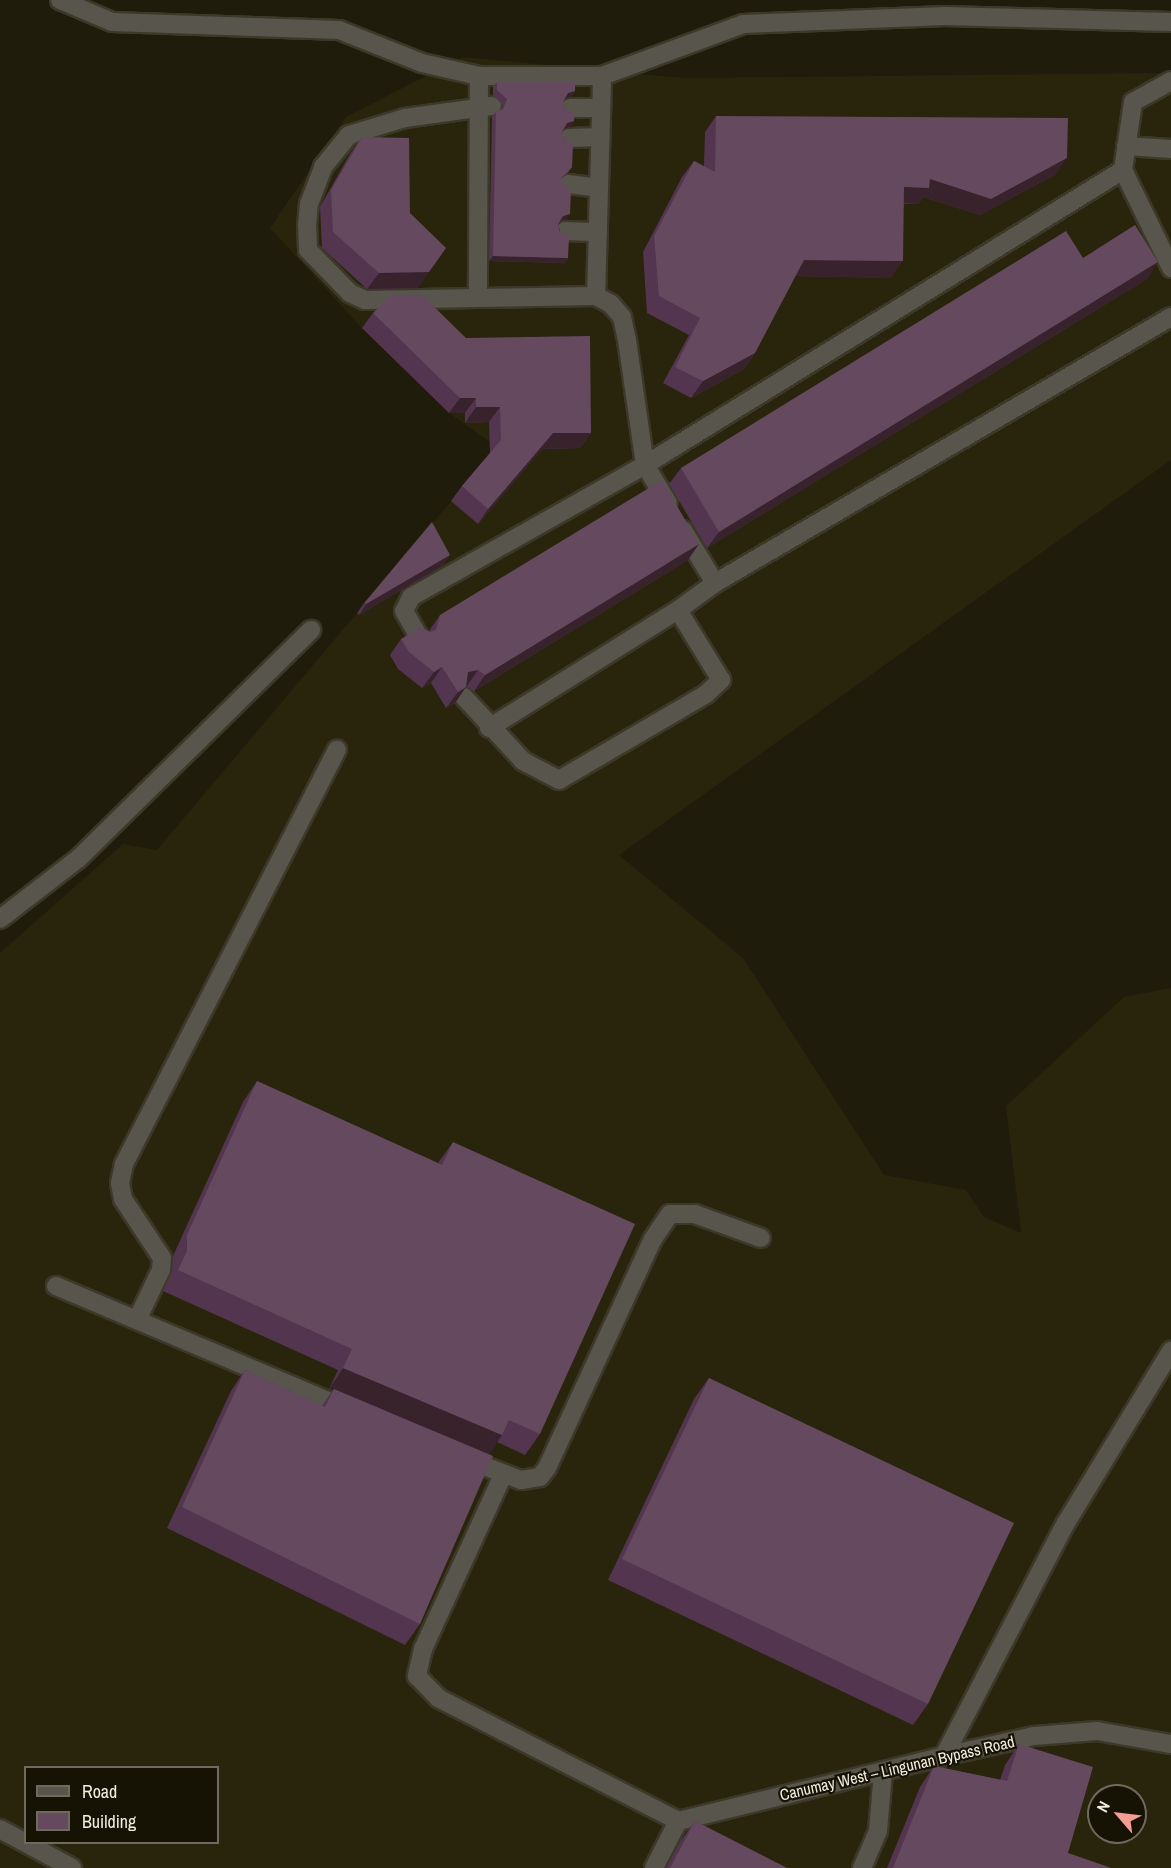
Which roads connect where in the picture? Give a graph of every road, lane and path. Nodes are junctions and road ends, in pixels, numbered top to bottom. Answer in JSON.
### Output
{"nodes":[{"id":1,"x":60,"y":0,"type":"edge"},
{"id":2,"x":1171,"y":22,"type":"edge"},
{"id":3,"x":479,"y":76,"type":"junction"},
{"id":4,"x":602,"y":76,"type":"junction"},
{"id":5,"x":1171,"y":81,"type":"edge"},
{"id":6,"x":485,"y":106,"type":"junction"},
{"id":7,"x":570,"y":108,"type":"edge"},
{"id":8,"x":601,"y":108,"type":"junction"},
{"id":9,"x":600,"y":137,"type":"junction"},
{"id":10,"x":568,"y":138,"type":"edge"},
{"id":11,"x":1126,"y":146,"type":"junction"},
{"id":12,"x":1171,"y":149,"type":"edge"},
{"id":13,"x":1123,"y":170,"type":"junction"},
{"id":14,"x":568,"y":184,"type":"dead end"},
{"id":15,"x":599,"y":188,"type":"junction"},
{"id":16,"x":566,"y":231,"type":"dead end"},
{"id":17,"x":598,"y":232,"type":"junction"},
{"id":18,"x":1171,"y":268,"type":"edge"},
{"id":19,"x":596,"y":296,"type":"junction"},
{"id":20,"x":478,"y":298,"type":"junction"},
{"id":21,"x":1171,"y":317,"type":"edge"},
{"id":22,"x":645,"y":465,"type":"junction"},
{"id":23,"x":715,"y":583,"type":"junction"},
{"id":24,"x":678,"y":610,"type":"junction"},
{"id":25,"x":310,"y":630,"type":"dead end"},
{"id":26,"x":419,"y":637,"type":"edge"},
{"id":27,"x":464,"y":697,"type":"edge"},
{"id":28,"x":489,"y":728,"type":"junction"},
{"id":29,"x":337,"y":750,"type":"dead end"},
{"id":30,"x":0,"y":919,"type":"edge"},
{"id":31,"x":761,"y":1238,"type":"dead end"},
{"id":32,"x":56,"y":1286,"type":"dead end"},
{"id":33,"x":137,"y":1320,"type":"junction"},
{"id":34,"x":1171,"y":1351,"type":"edge"},
{"id":35,"x":363,"y":1416,"type":"edge"},
{"id":36,"x":449,"y":1452,"type":"edge"},
{"id":37,"x":502,"y":1475,"type":"junction"},
{"id":38,"x":1171,"y":1744,"type":"edge"},
{"id":39,"x":944,"y":1756,"type":"junction"},
{"id":40,"x":883,"y":1771,"type":"junction"},
{"id":41,"x":678,"y":1821,"type":"junction"},
{"id":42,"x":0,"y":1829,"type":"edge"},
{"id":43,"x":24,"y":1842,"type":"edge"},
{"id":44,"x":28,"y":1844,"type":"edge"},
{"id":45,"x":72,"y":1868,"type":"edge"},
{"id":46,"x":654,"y":1868,"type":"edge"},
{"id":47,"x":862,"y":1868,"type":"edge"}],
"edges":[{"from":1,"to":3,"type":"street"},
{"from":2,"to":4,"type":"street"},
{"from":3,"to":4,"type":"street"},
{"from":3,"to":6,"type":"street"},
{"from":4,"to":8,"type":"street"},
{"from":5,"to":11,"type":"street"},
{"from":6,"to":20,"type":"street"},
{"from":6,"to":20,"type":"street"},
{"from":7,"to":8,"type":"street"},
{"from":8,"to":9,"type":"street"},
{"from":9,"to":10,"type":"street"},
{"from":9,"to":15,"type":"street"},
{"from":11,"to":12,"type":"street"},
{"from":11,"to":13,"type":"street"},
{"from":13,"to":18,"type":"street"},
{"from":13,"to":22,"type":"street"},
{"from":14,"to":15,"type":"street"},
{"from":15,"to":17,"type":"street"},
{"from":16,"to":17,"type":"street"},
{"from":17,"to":19,"type":"street"},
{"from":19,"to":20,"type":"street"},
{"from":19,"to":22,"type":"street"},
{"from":21,"to":23,"type":"street"},
{"from":22,"to":23,"type":"street"},
{"from":22,"to":26,"type":"street"},
{"from":23,"to":24,"type":"street"},
{"from":24,"to":28,"type":"street"},
{"from":24,"to":28,"type":"street"},
{"from":25,"to":30,"type":"street"},
{"from":27,"to":28,"type":"street"},
{"from":29,"to":33,"type":"street"},
{"from":31,"to":37,"type":"street"},
{"from":32,"to":33,"type":"street"},
{"from":33,"to":35,"type":"street"},
{"from":34,"to":39,"type":"street"},
{"from":36,"to":37,"type":"street"},
{"from":37,"to":41,"type":"street"},
{"from":38,"to":39,"type":"street","name":"Canumay West – Lingunan Bypass Road"},
{"from":39,"to":40,"type":"street","name":"Canumay West – Lingunan Bypass Road"},
{"from":40,"to":41,"type":"street","name":"Canumay West – Lingunan Bypass Road"},
{"from":40,"to":47,"type":"street"},
{"from":41,"to":46,"type":"street"},
{"from":42,"to":43,"type":"street"},
{"from":44,"to":45,"type":"street"}]}
